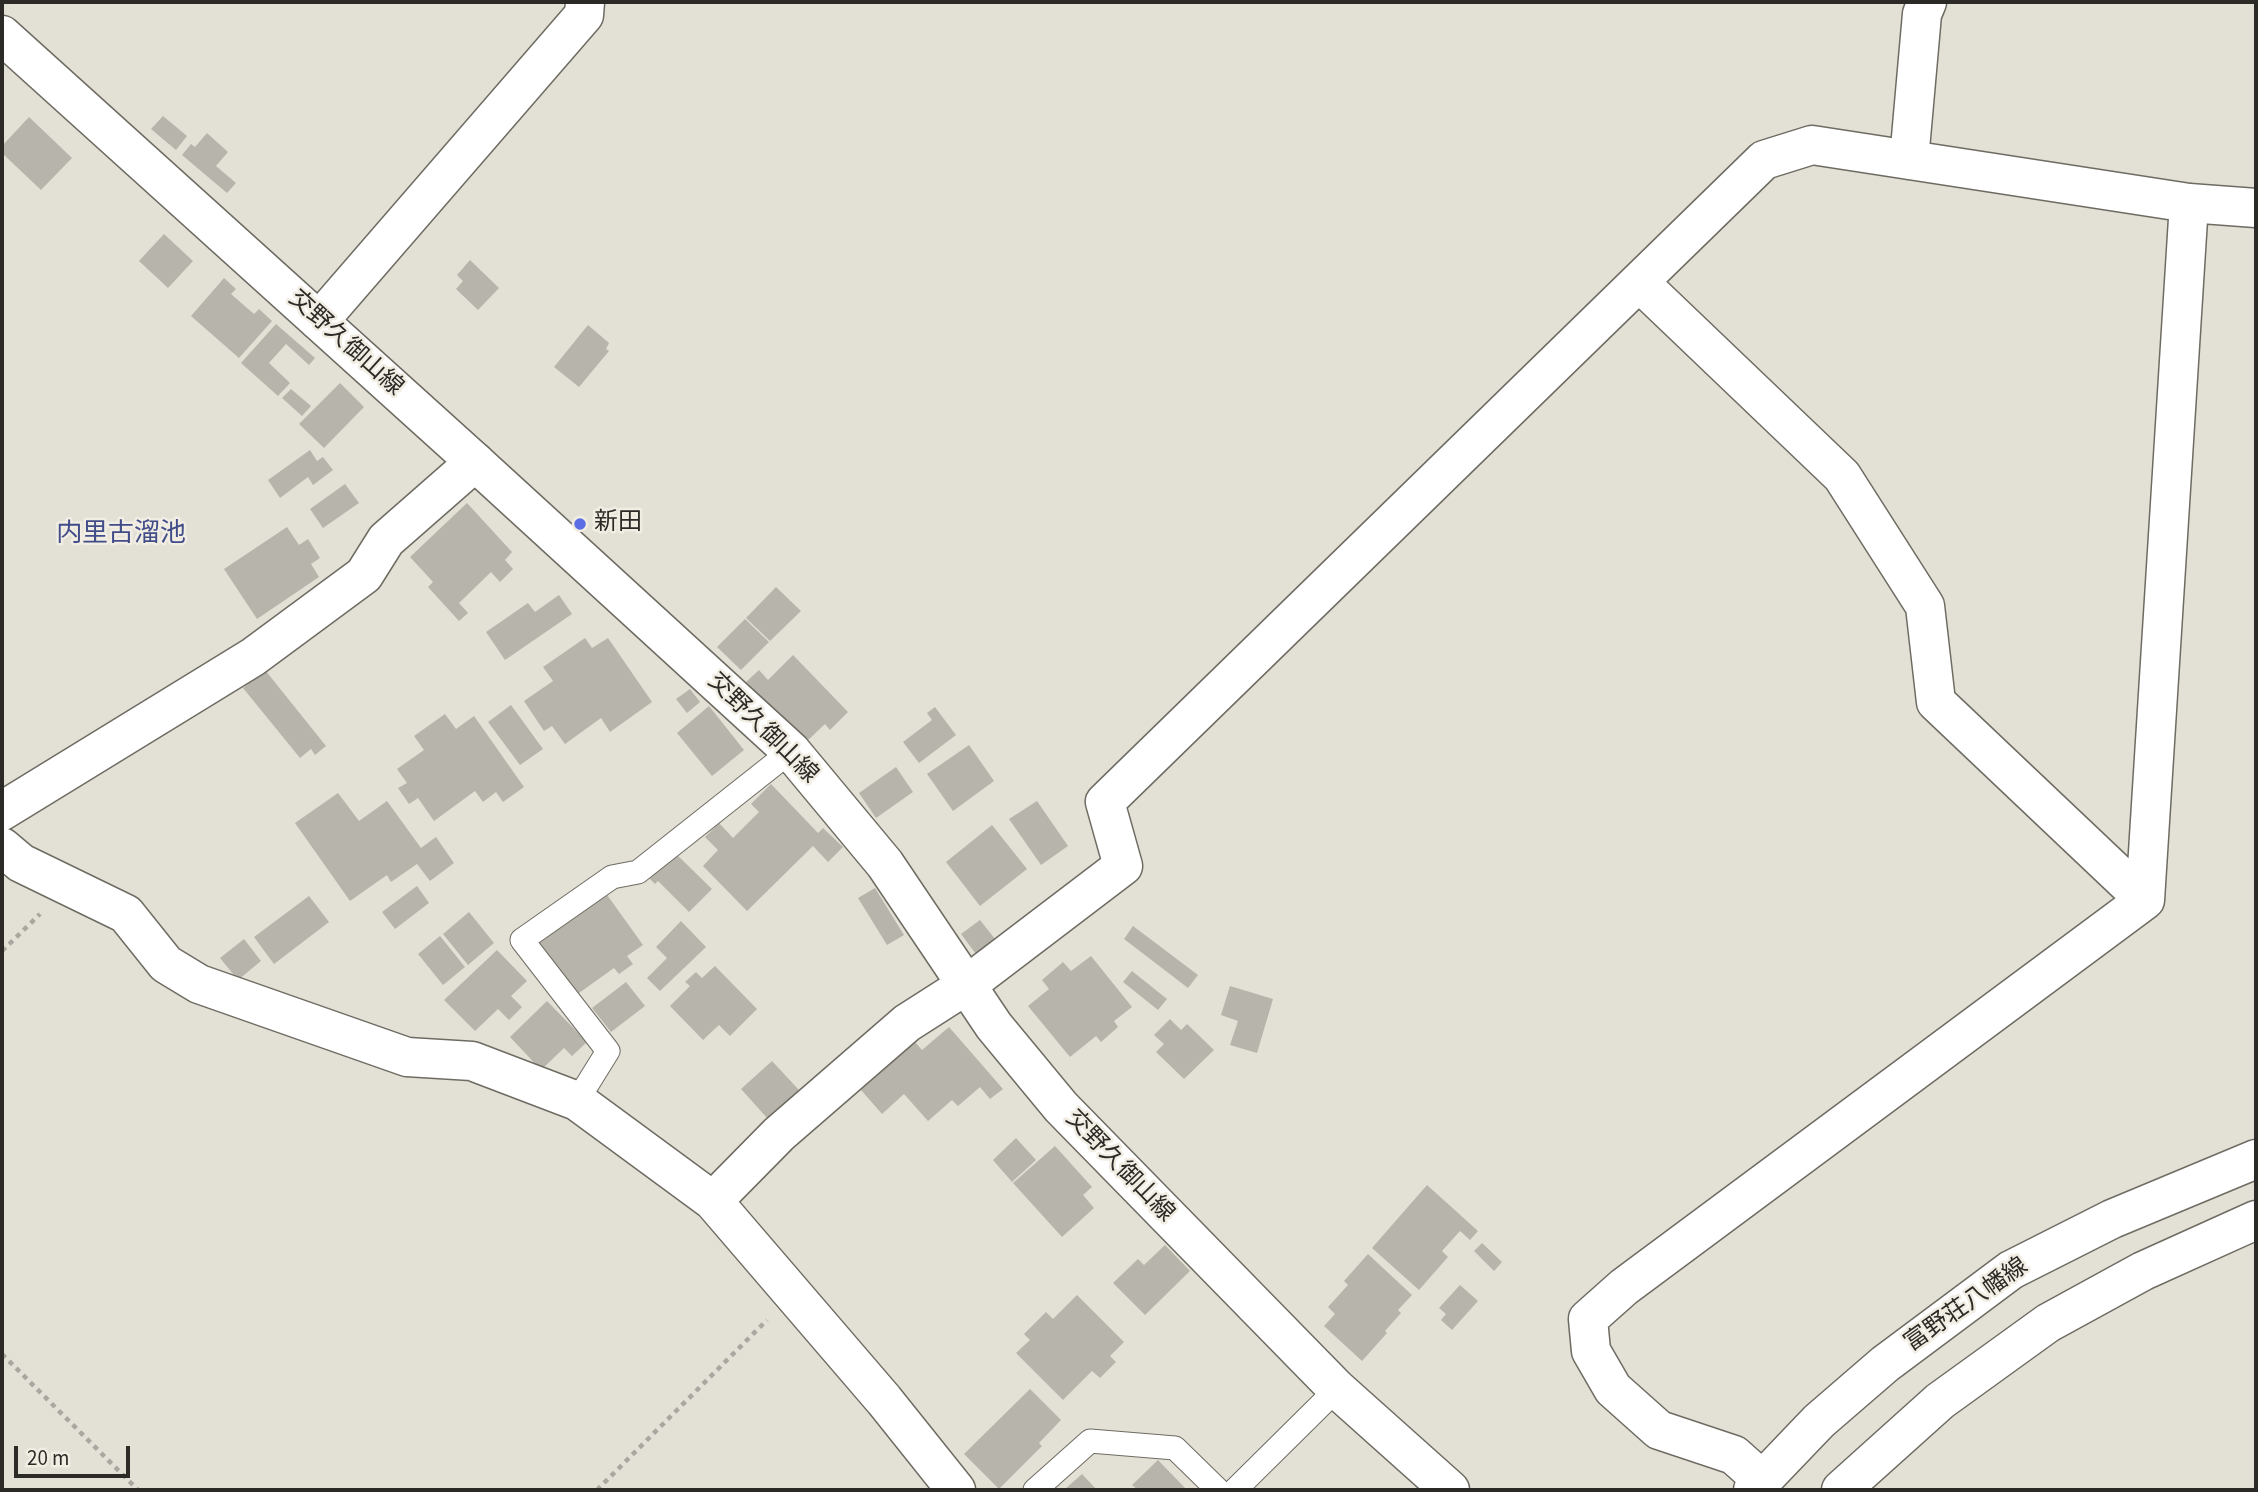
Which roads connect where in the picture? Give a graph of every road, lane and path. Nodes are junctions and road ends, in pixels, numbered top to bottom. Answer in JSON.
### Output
{"nodes":[{"id":1,"x":585,"y":2,"type":"edge"},
{"id":2,"x":1927,"y":2,"type":"edge"},
{"id":3,"x":2,"y":34,"type":"edge"},
{"id":4,"x":1909,"y":160,"type":"junction"},
{"id":5,"x":2189,"y":203,"type":"junction"},
{"id":6,"x":2256,"y":208,"type":"edge"},
{"id":7,"x":1639,"y":282,"type":"junction"},
{"id":8,"x":319,"y":321,"type":"junction"},
{"id":9,"x":475,"y":462,"type":"junction"},
{"id":10,"x":791,"y":751,"type":"junction"},
{"id":11,"x":2,"y":811,"type":"edge"},
{"id":12,"x":2,"y":847,"type":"edge"},
{"id":13,"x":68,"y":887,"type":"junction"},
{"id":14,"x":2145,"y":900,"type":"junction"},
{"id":15,"x":2,"y":951,"type":"edge"},
{"id":16,"x":968,"y":984,"type":"junction"},
{"id":17,"x":577,"y":1101,"type":"junction"},
{"id":18,"x":2256,"y":1160,"type":"edge"},
{"id":19,"x":713,"y":1201,"type":"junction"},
{"id":20,"x":2256,"y":1220,"type":"edge"},
{"id":21,"x":792,"y":1294,"type":"junction"},
{"id":22,"x":2,"y":1354,"type":"edge"},
{"id":23,"x":1337,"y":1389,"type":"junction"},
{"id":24,"x":1757,"y":1485,"type":"edge"},
{"id":25,"x":1858,"y":1485,"type":"edge"},
{"id":26,"x":138,"y":1490,"type":"edge"},
{"id":27,"x":597,"y":1490,"type":"edge"},
{"id":28,"x":956,"y":1490,"type":"edge"},
{"id":29,"x":1035,"y":1490,"type":"edge"},
{"id":30,"x":1218,"y":1490,"type":"edge"},
{"id":31,"x":1235,"y":1490,"type":"edge"},
{"id":32,"x":1450,"y":1490,"type":"edge"}],
"edges":[{"from":1,"to":8,"type":"street"},
{"from":2,"to":4,"type":"street"},
{"from":3,"to":8,"type":"street","name":"交野久御山線"},
{"from":4,"to":5,"type":"street"},
{"from":4,"to":7,"type":"street"},
{"from":5,"to":6,"type":"street"},
{"from":5,"to":14,"type":"street"},
{"from":7,"to":14,"type":"street"},
{"from":7,"to":16,"type":"street"},
{"from":8,"to":9,"type":"street","name":"交野久御山線"},
{"from":9,"to":10,"type":"street","name":"交野久御山線"},
{"from":9,"to":11,"type":"street"},
{"from":10,"to":16,"type":"street","name":"交野久御山線"},
{"from":10,"to":17,"type":"lane"},
{"from":12,"to":13,"type":"street"},
{"from":13,"to":15,"type":"path"},
{"from":13,"to":17,"type":"street"},
{"from":14,"to":24,"type":"street"},
{"from":16,"to":19,"type":"street"},
{"from":16,"to":23,"type":"street","name":"交野久御山線"},
{"from":17,"to":19,"type":"street"},
{"from":18,"to":24,"type":"street","name":"富野荘八幡線"},
{"from":19,"to":21,"type":"street"},
{"from":20,"to":25,"type":"street"},
{"from":21,"to":27,"type":"path"},
{"from":21,"to":28,"type":"street"},
{"from":22,"to":26,"type":"path"},
{"from":23,"to":31,"type":"lane"},
{"from":23,"to":32,"type":"street","name":"交野久御山線"},
{"from":29,"to":30,"type":"lane"}]}
